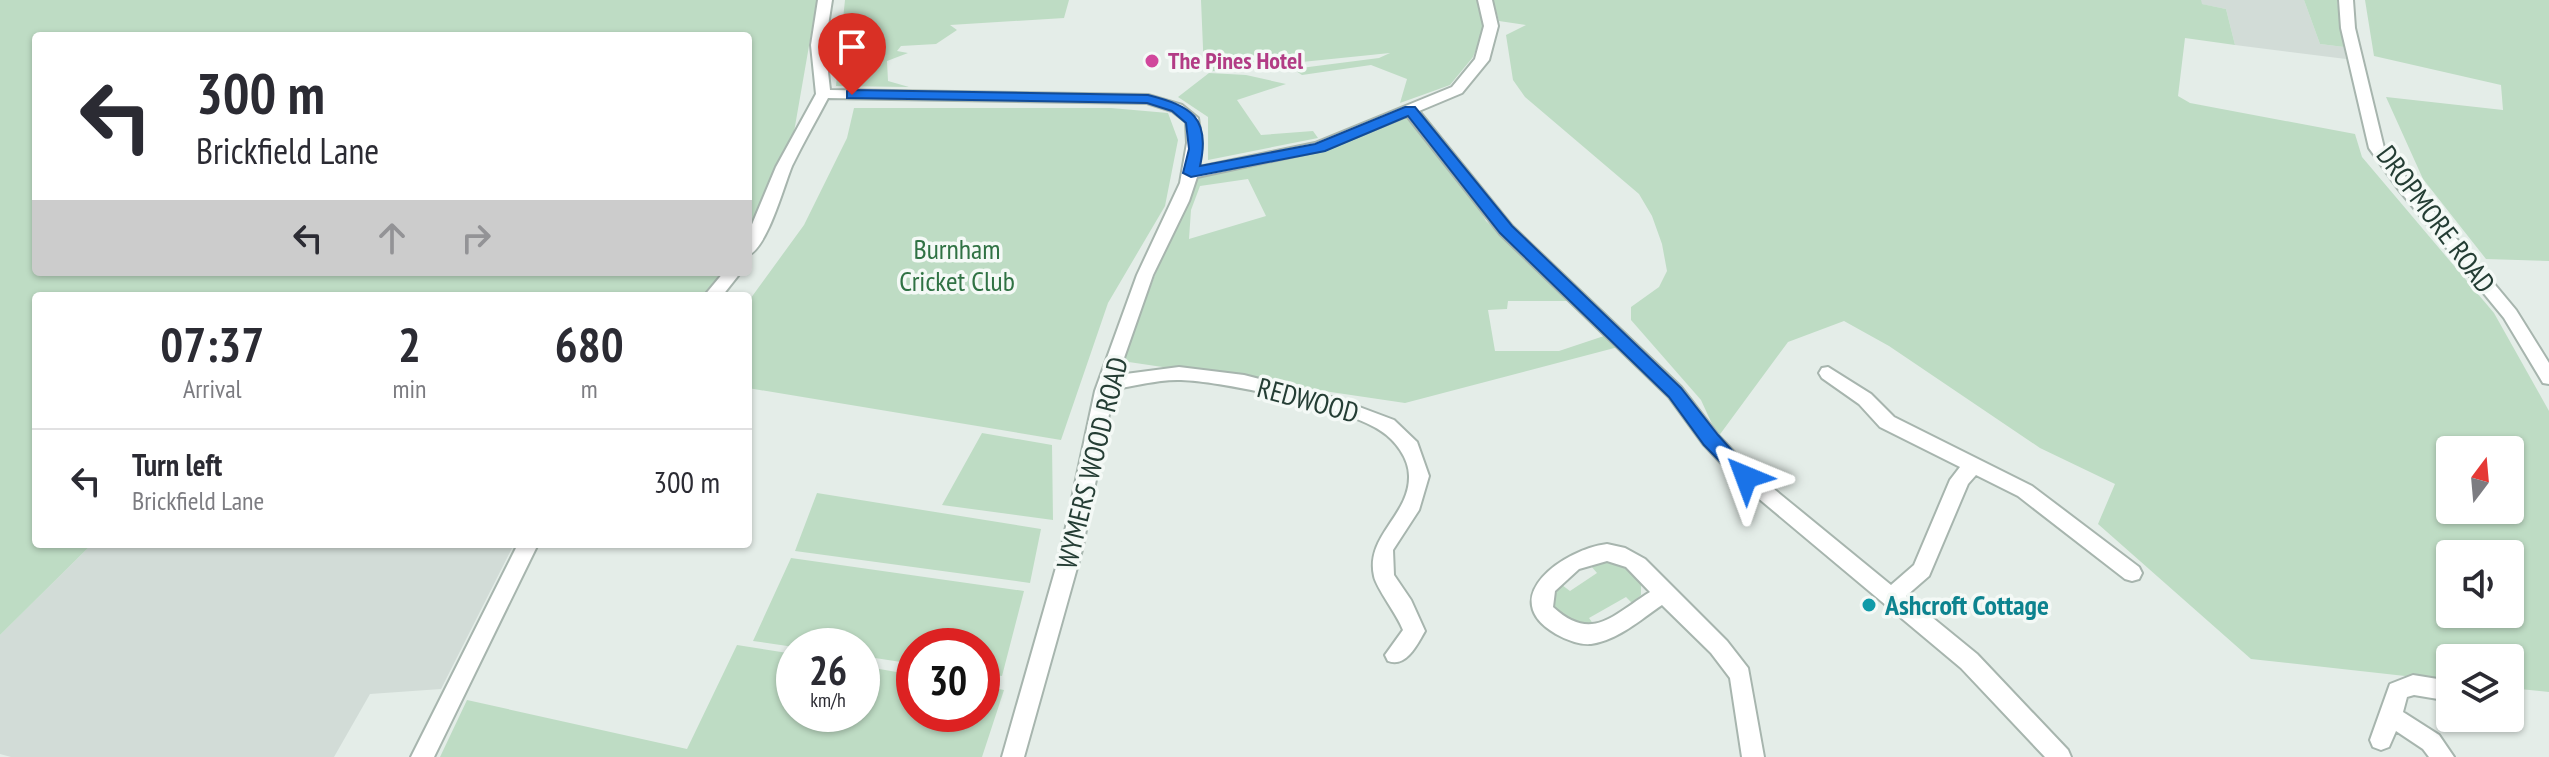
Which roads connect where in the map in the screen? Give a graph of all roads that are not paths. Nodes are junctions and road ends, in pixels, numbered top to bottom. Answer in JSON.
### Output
{"nodes":[{"id":1,"x":825,"y":0,"type":"edge"},
{"id":2,"x":1485,"y":0,"type":"edge"},
{"id":3,"x":2346,"y":0,"type":"edge"},
{"id":4,"x":823,"y":94,"type":"junction"},
{"id":5,"x":1410,"y":110,"type":"junction"},
{"id":6,"x":1191,"y":173,"type":"junction"},
{"id":7,"x":752,"y":242,"type":"edge"},
{"id":8,"x":730,"y":276,"type":"edge"},
{"id":9,"x":716,"y":292,"type":"edge"},
{"id":10,"x":1828,"y":373,"type":"dead end"},
{"id":11,"x":2549,"y":378,"type":"edge"},
{"id":12,"x":1108,"y":383,"type":"junction"},
{"id":13,"x":1972,"y":466,"type":"junction"},
{"id":14,"x":526,"y":548,"type":"edge"},
{"id":15,"x":2132,"y":573,"type":"dead end"},
{"id":16,"x":1664,"y":593,"type":"junction"},
{"id":17,"x":1893,"y":595,"type":"junction"},
{"id":18,"x":1396,"y":655,"type":"dead end"},
{"id":19,"x":2436,"y":689,"type":"edge"},
{"id":20,"x":2391,"y":716,"type":"junction"},
{"id":21,"x":2381,"y":740,"type":"dead end"},
{"id":22,"x":2053,"y":755,"type":"edge"},
{"id":23,"x":422,"y":757,"type":"edge"},
{"id":24,"x":1013,"y":757,"type":"edge"},
{"id":25,"x":1753,"y":757,"type":"edge"},
{"id":26,"x":2443,"y":757,"type":"edge"}],
"edges":[{"from":1,"to":4,"type":"street"},
{"from":2,"to":5,"type":"street"},
{"from":3,"to":11,"type":"street","name":"DROPMORE ROAD"},
{"from":4,"to":6,"type":"street","name":"WYMERS WOOD ROAD"},
{"from":4,"to":7,"type":"street"},
{"from":5,"to":6,"type":"street"},
{"from":5,"to":17,"type":"street"},
{"from":6,"to":12,"type":"street","name":"WYMERS WOOD ROAD"},
{"from":8,"to":9,"type":"street"},
{"from":10,"to":13,"type":"street"},
{"from":12,"to":18,"type":"street","name":"REDWOOD"},
{"from":12,"to":24,"type":"street","name":"WYMERS WOOD ROAD"},
{"from":13,"to":15,"type":"street"},
{"from":13,"to":17,"type":"street"},
{"from":14,"to":23,"type":"street"},
{"from":16,"to":16,"type":"street"},
{"from":16,"to":25,"type":"street"},
{"from":17,"to":22,"type":"street"},
{"from":19,"to":20,"type":"street"},
{"from":20,"to":21,"type":"street"},
{"from":20,"to":26,"type":"street"}]}
